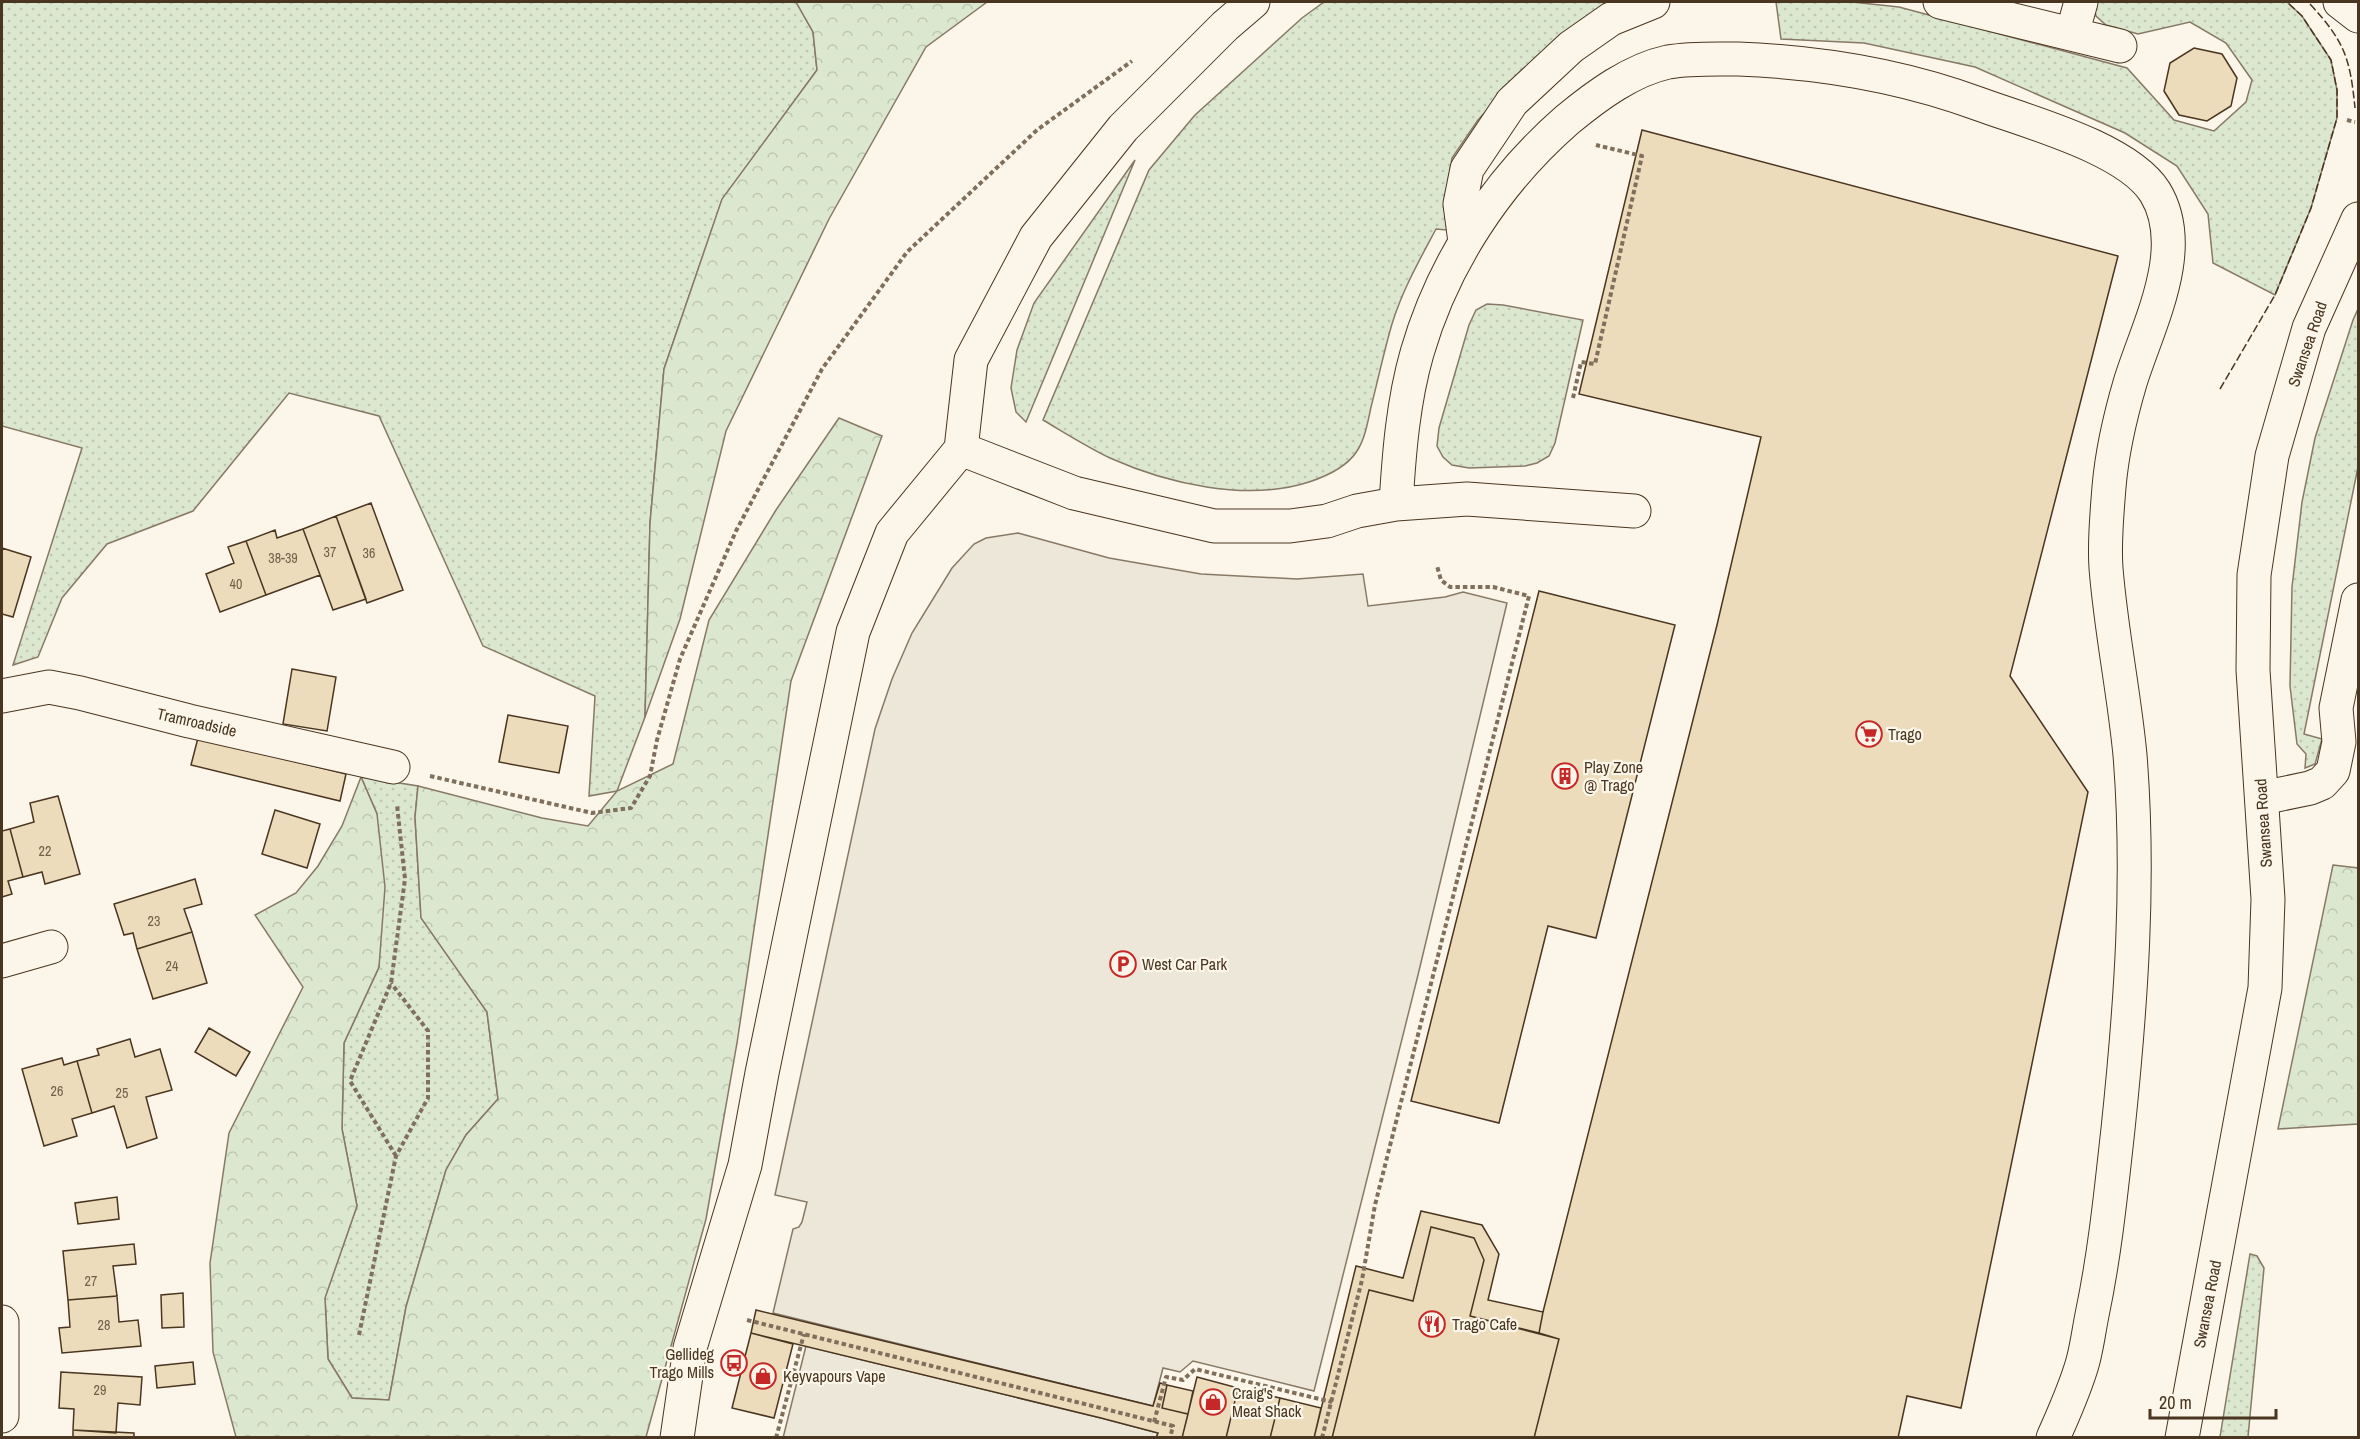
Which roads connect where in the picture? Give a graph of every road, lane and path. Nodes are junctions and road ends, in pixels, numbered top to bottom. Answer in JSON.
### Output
{"nodes":[{"id":1,"x":1253,"y":2,"type":"edge"},
{"id":2,"x":1653,"y":2,"type":"edge"},
{"id":3,"x":1940,"y":2,"type":"edge"},
{"id":4,"x":2081,"y":2,"type":"edge"},
{"id":5,"x":2340,"y":2,"type":"edge"},
{"id":6,"x":2358,"y":16,"type":"edge"},
{"id":7,"x":2072,"y":34,"type":"junction"},
{"id":8,"x":2120,"y":46,"type":"dead end"},
{"id":9,"x":1139,"y":56,"type":"dead end"},
{"id":10,"x":2347,"y":120,"type":"dead end"},
{"id":11,"x":2355,"y":122,"type":"dead end"},
{"id":12,"x":1588,"y":143,"type":"dead end"},
{"id":13,"x":2358,"y":219,"type":"edge"},
{"id":14,"x":1465,"y":242,"type":"junction"},
{"id":15,"x":1573,"y":398,"type":"dead end"},
{"id":16,"x":961,"y":449,"type":"junction"},
{"id":17,"x":1396,"y":504,"type":"junction"},
{"id":18,"x":1634,"y":511,"type":"dead end"},
{"id":19,"x":1437,"y":566,"type":"dead end"},
{"id":20,"x":2358,"y":600,"type":"edge"},
{"id":21,"x":2,"y":696,"type":"edge"},
{"id":22,"x":393,"y":767,"type":"junction"},
{"id":23,"x":2262,"y":798,"type":"junction"},
{"id":24,"x":51,"y":947,"type":"dead end"},
{"id":25,"x":2,"y":961,"type":"edge"},
{"id":26,"x":391,"y":983,"type":"junction"},
{"id":27,"x":396,"y":1156,"type":"junction"},
{"id":28,"x":747,"y":1320,"type":"dead end"},
{"id":29,"x":2,"y":1322,"type":"edge"},
{"id":30,"x":804,"y":1334,"type":"junction"},
{"id":31,"x":359,"y":1335,"type":"dead end"},
{"id":32,"x":1332,"y":1402,"type":"junction"},
{"id":33,"x":2,"y":1416,"type":"edge"},
{"id":34,"x":1155,"y":1422,"type":"junction"},
{"id":35,"x":677,"y":1437,"type":"edge"},
{"id":36,"x":776,"y":1437,"type":"edge"},
{"id":37,"x":1170,"y":1437,"type":"edge"},
{"id":38,"x":1322,"y":1437,"type":"edge"},
{"id":39,"x":2054,"y":1437,"type":"edge"},
{"id":40,"x":2182,"y":1437,"type":"edge"}],
"edges":[{"from":1,"to":16,"type":"street"},
{"from":2,"to":14,"type":"street"},
{"from":3,"to":7,"type":"street"},
{"from":4,"to":7,"type":"street"},
{"from":5,"to":6,"type":"street"},
{"from":7,"to":8,"type":"street"},
{"from":9,"to":22,"type":"path"},
{"from":10,"to":11,"type":"path"},
{"from":12,"to":15,"type":"path"},
{"from":13,"to":23,"type":"street","name":"Swansea Road"},
{"from":14,"to":17,"type":"street"},
{"from":14,"to":39,"type":"street"},
{"from":16,"to":17,"type":"street"},
{"from":16,"to":35,"type":"street"},
{"from":17,"to":18,"type":"street"},
{"from":19,"to":32,"type":"path"},
{"from":20,"to":23,"type":"street"},
{"from":21,"to":22,"type":"street","name":"Tramroadside"},
{"from":22,"to":26,"type":"path"},
{"from":23,"to":40,"type":"street","name":"Swansea Road"},
{"from":24,"to":25,"type":"street"},
{"from":26,"to":27,"type":"path"},
{"from":26,"to":27,"type":"path"},
{"from":27,"to":31,"type":"path"},
{"from":28,"to":30,"type":"path"},
{"from":29,"to":33,"type":"street"},
{"from":30,"to":34,"type":"path"},
{"from":30,"to":36,"type":"path"},
{"from":32,"to":34,"type":"path"},
{"from":32,"to":38,"type":"path"},
{"from":34,"to":37,"type":"path"}]}
